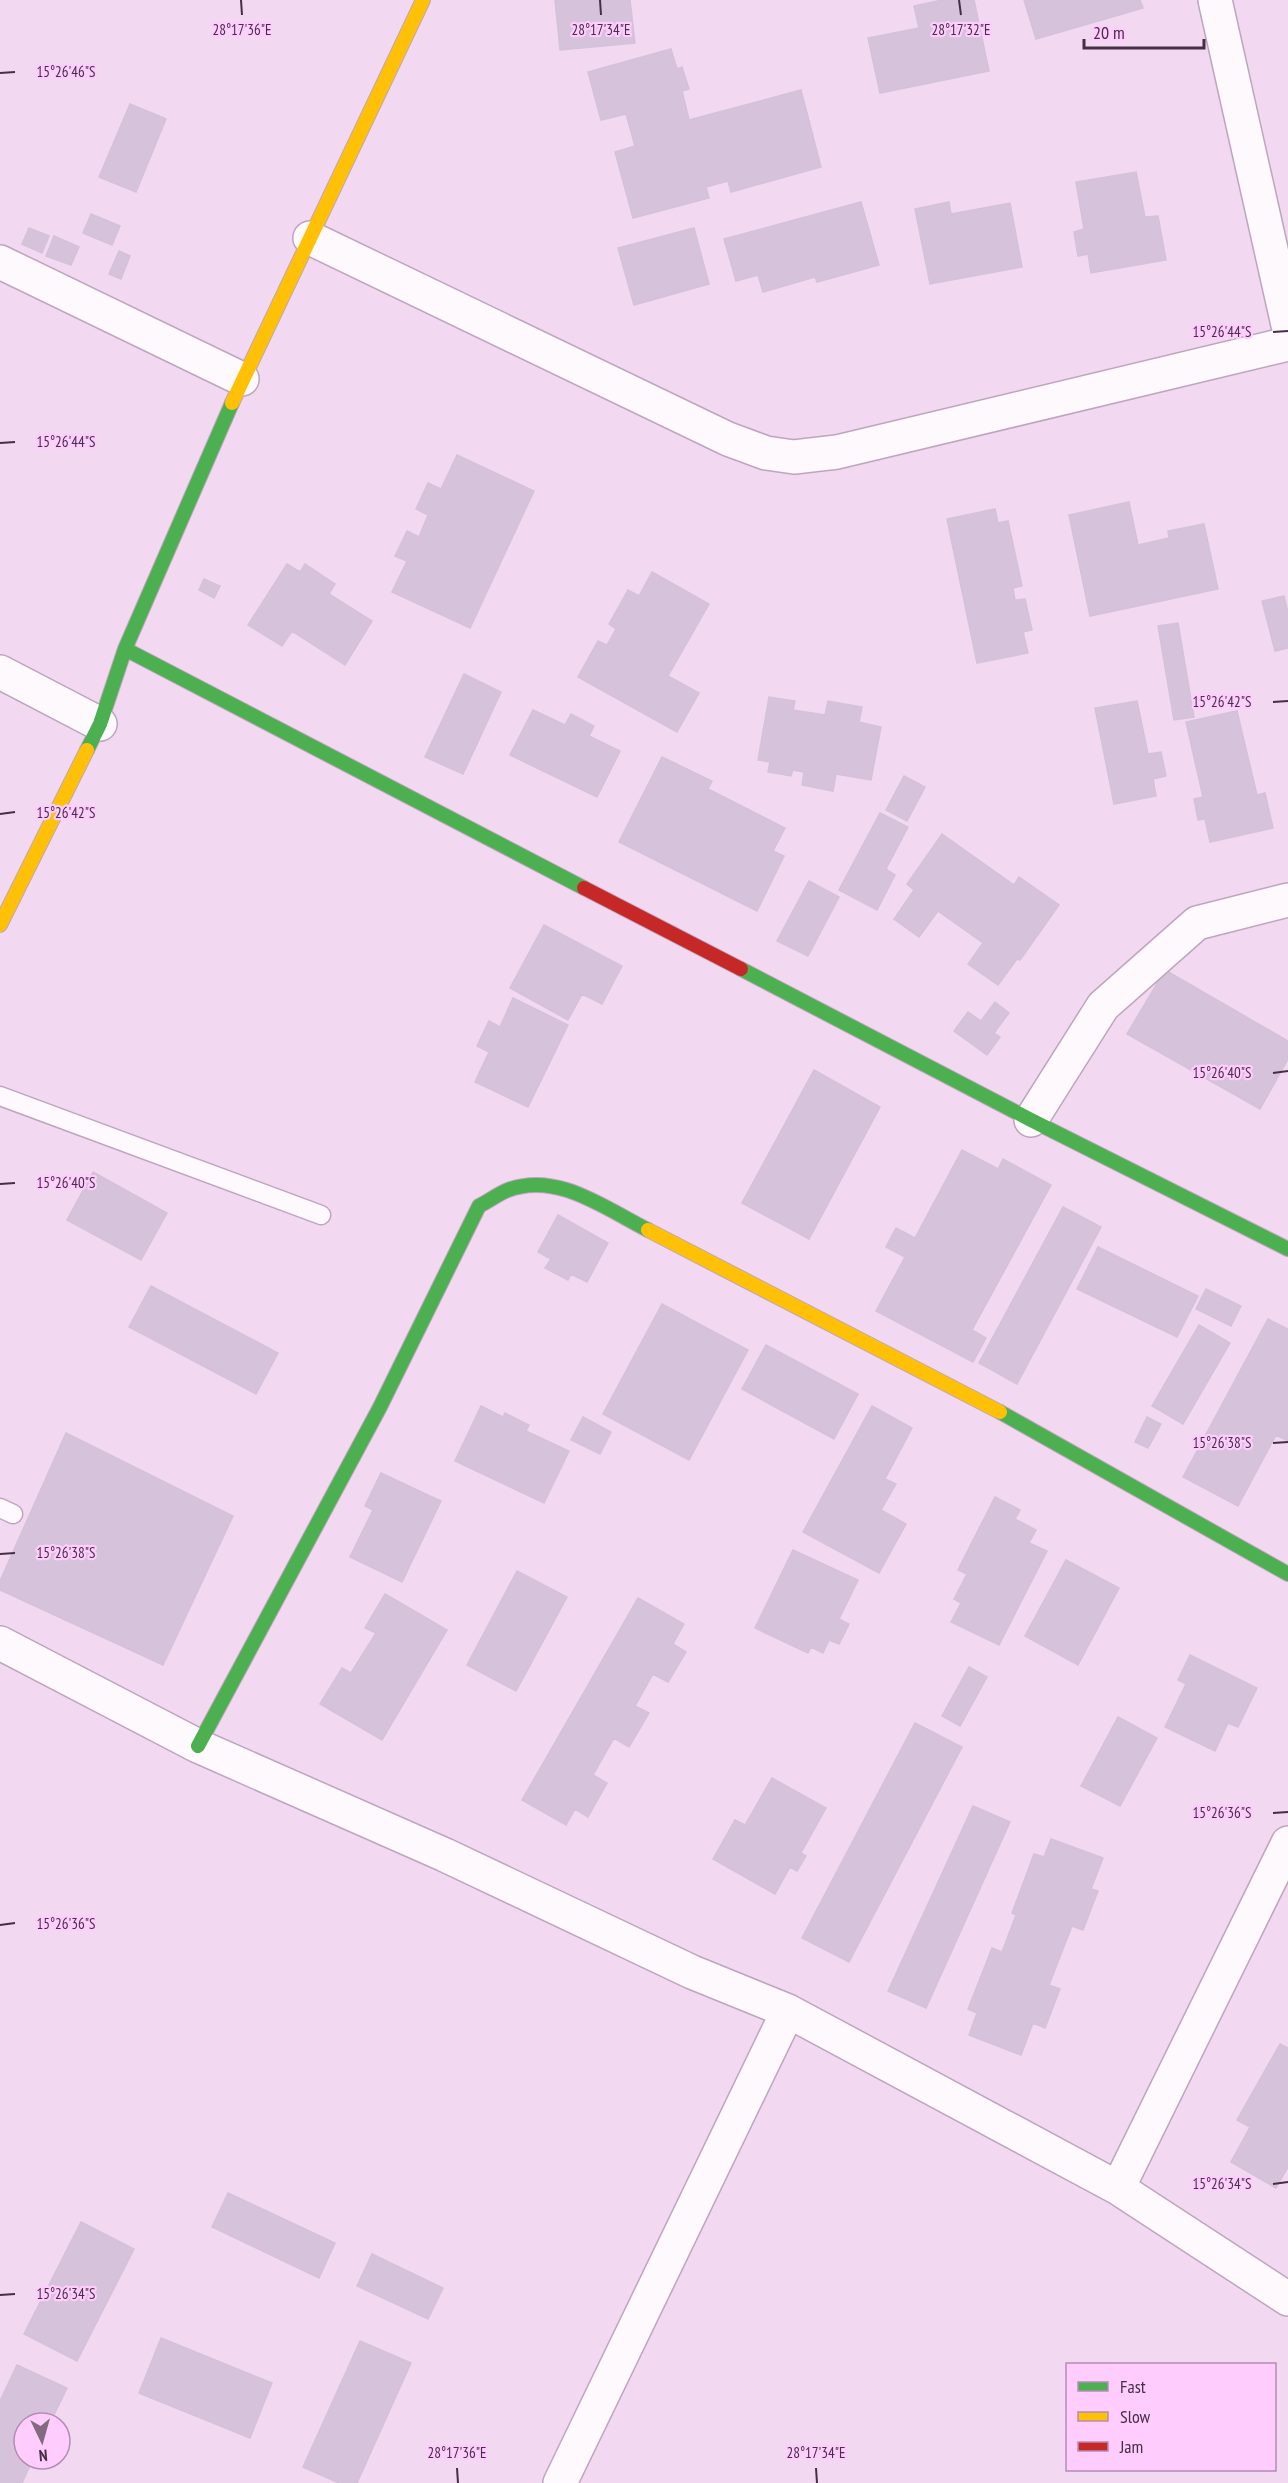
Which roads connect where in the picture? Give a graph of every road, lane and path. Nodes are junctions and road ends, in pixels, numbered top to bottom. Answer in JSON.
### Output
{"nodes":[{"id":1,"x":423,"y":0,"type":"edge"},
{"id":2,"x":1215,"y":0,"type":"edge"},
{"id":3,"x":310,"y":238,"type":"junction"},
{"id":4,"x":0,"y":262,"type":"edge"},
{"id":5,"x":1288,"y":325,"type":"edge"},
{"id":6,"x":1288,"y":344,"type":"edge"},
{"id":7,"x":242,"y":379,"type":"junction"},
{"id":8,"x":125,"y":649,"type":"junction"},
{"id":9,"x":0,"y":672,"type":"edge"},
{"id":10,"x":100,"y":724,"type":"junction"},
{"id":11,"x":1288,"y":900,"type":"edge"},
{"id":12,"x":0,"y":925,"type":"edge"},
{"id":13,"x":0,"y":1096,"type":"edge"},
{"id":14,"x":1031,"y":1120,"type":"junction"},
{"id":15,"x":321,"y":1215,"type":"dead end"},
{"id":16,"x":1288,"y":1249,"type":"edge"},
{"id":17,"x":1288,"y":1574,"type":"edge"},
{"id":18,"x":0,"y":1643,"type":"edge"},
{"id":19,"x":198,"y":1746,"type":"junction"},
{"id":20,"x":1288,"y":1844,"type":"edge"},
{"id":21,"x":788,"y":2011,"type":"junction"},
{"id":22,"x":1118,"y":2188,"type":"junction"},
{"id":23,"x":1288,"y":2299,"type":"edge"},
{"id":24,"x":560,"y":2483,"type":"edge"}],
"edges":[{"from":1,"to":3,"type":"street"},
{"from":2,"to":5,"type":"street"},
{"from":3,"to":6,"type":"street"},
{"from":3,"to":7,"type":"street"},
{"from":4,"to":7,"type":"street"},
{"from":7,"to":8,"type":"street"},
{"from":8,"to":10,"type":"street"},
{"from":8,"to":14,"type":"street"},
{"from":9,"to":10,"type":"street"},
{"from":10,"to":12,"type":"street"},
{"from":11,"to":14,"type":"street"},
{"from":13,"to":15,"type":"lane"},
{"from":14,"to":16,"type":"street"},
{"from":17,"to":19,"type":"street"},
{"from":18,"to":19,"type":"street"},
{"from":19,"to":21,"type":"street"},
{"from":20,"to":22,"type":"street"},
{"from":21,"to":22,"type":"street"},
{"from":21,"to":24,"type":"street"},
{"from":22,"to":23,"type":"street"}]}
